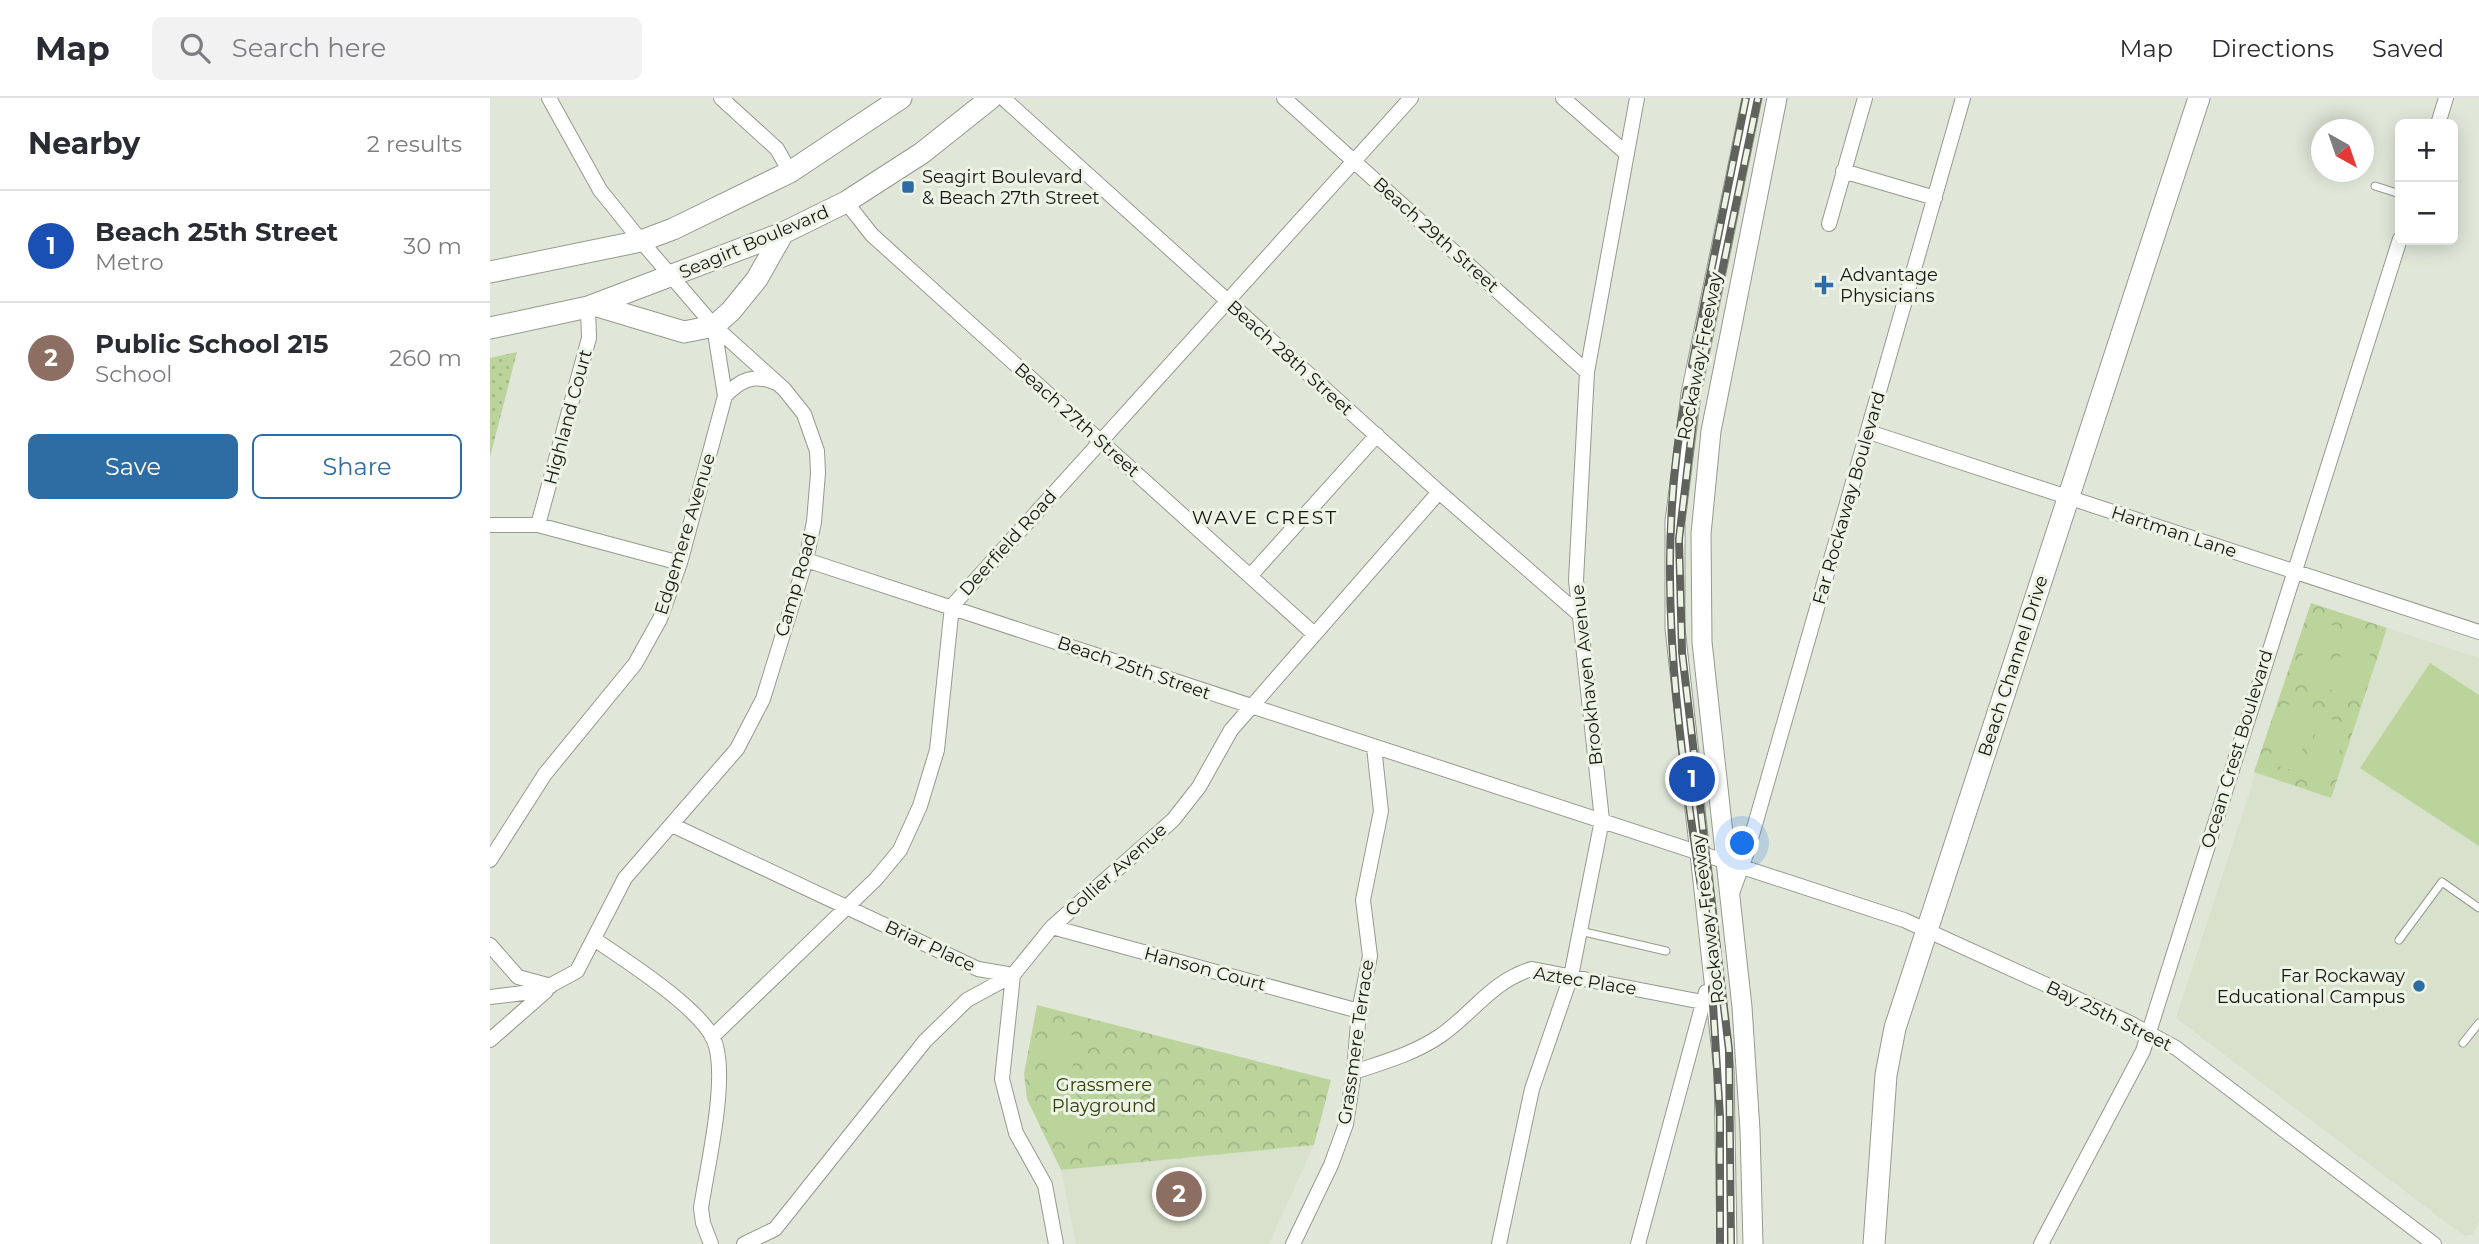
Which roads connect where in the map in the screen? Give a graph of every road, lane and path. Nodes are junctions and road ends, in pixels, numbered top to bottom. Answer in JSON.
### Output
{"nodes":[{"id":1,"x":549,"y":98,"type":"edge"},
{"id":2,"x":721,"y":98,"type":"edge"},
{"id":3,"x":901,"y":98,"type":"edge"},
{"id":4,"x":991,"y":98,"type":"edge"},
{"id":5,"x":1003,"y":98,"type":"edge"},
{"id":6,"x":1284,"y":98,"type":"edge"},
{"id":7,"x":1411,"y":98,"type":"edge"},
{"id":8,"x":1563,"y":98,"type":"edge"},
{"id":9,"x":1637,"y":98,"type":"edge"},
{"id":10,"x":1752,"y":98,"type":"edge"},
{"id":11,"x":1777,"y":98,"type":"edge"},
{"id":12,"x":1865,"y":98,"type":"edge"},
{"id":13,"x":1963,"y":98,"type":"edge"},
{"id":14,"x":2199,"y":98,"type":"edge"},
{"id":15,"x":2446,"y":98,"type":"edge"},
{"id":16,"x":2440,"y":119,"type":"edge"},
{"id":17,"x":1627,"y":154,"type":"junction"},
{"id":18,"x":1354,"y":161,"type":"junction"},
{"id":19,"x":1843,"y":171,"type":"junction"},
{"id":20,"x":790,"y":172,"type":"junction"},
{"id":21,"x":2375,"y":186,"type":"dead end"},
{"id":22,"x":2395,"y":192,"type":"edge"},
{"id":23,"x":1935,"y":198,"type":"junction"},
{"id":24,"x":846,"y":202,"type":"junction"},
{"id":25,"x":1829,"y":224,"type":"dead end"},
{"id":26,"x":783,"y":233,"type":"junction"},
{"id":27,"x":641,"y":241,"type":"junction"},
{"id":28,"x":2398,"y":245,"type":"edge"},
{"id":29,"x":490,"y":272,"type":"edge"},
{"id":30,"x":671,"y":278,"type":"junction"},
{"id":31,"x":1227,"y":301,"type":"junction"},
{"id":32,"x":591,"y":306,"type":"junction"},
{"id":33,"x":714,"y":326,"type":"junction"},
{"id":34,"x":490,"y":328,"type":"edge"},
{"id":35,"x":1587,"y":372,"type":"junction"},
{"id":36,"x":784,"y":389,"type":"junction"},
{"id":37,"x":725,"y":396,"type":"junction"},
{"id":38,"x":1868,"y":432,"type":"junction"},
{"id":39,"x":1377,"y":435,"type":"junction"},
{"id":40,"x":1100,"y":441,"type":"junction"},
{"id":41,"x":1439,"y":492,"type":"junction"},
{"id":42,"x":2068,"y":498,"type":"junction"},
{"id":43,"x":490,"y":525,"type":"edge"},
{"id":44,"x":538,"y":525,"type":"junction"},
{"id":45,"x":806,"y":560,"type":"junction"},
{"id":46,"x":680,"y":563,"type":"junction"},
{"id":47,"x":2293,"y":571,"type":"junction"},
{"id":48,"x":1251,"y":575,"type":"junction"},
{"id":49,"x":952,"y":606,"type":"junction"},
{"id":50,"x":1580,"y":615,"type":"junction"},
{"id":51,"x":2479,"y":632,"type":"edge"},
{"id":52,"x":1313,"y":634,"type":"junction"},
{"id":53,"x":1253,"y":708,"type":"junction"},
{"id":54,"x":1374,"y":747,"type":"junction"},
{"id":55,"x":1602,"y":820,"type":"junction"},
{"id":56,"x":672,"y":825,"type":"junction"},
{"id":57,"x":1701,"y":852,"type":"junction"},
{"id":58,"x":490,"y":860,"type":"edge"},
{"id":59,"x":1735,"y":863,"type":"junction"},
{"id":60,"x":846,"y":907,"type":"junction"},
{"id":61,"x":2479,"y":908,"type":"edge"},
{"id":62,"x":1052,"y":927,"type":"junction"},
{"id":63,"x":1926,"y":930,"type":"junction"},
{"id":64,"x":1580,"y":931,"type":"junction"},
{"id":65,"x":594,"y":939,"type":"junction"},
{"id":66,"x":2399,"y":940,"type":"dead end"},
{"id":67,"x":490,"y":945,"type":"edge"},
{"id":68,"x":1666,"y":951,"type":"dead end"},
{"id":69,"x":1013,"y":975,"type":"junction"},
{"id":70,"x":1571,"y":976,"type":"junction"},
{"id":71,"x":553,"y":986,"type":"junction"},
{"id":72,"x":490,"y":997,"type":"edge"},
{"id":73,"x":1711,"y":1003,"type":"junction"},
{"id":74,"x":1359,"y":1011,"type":"junction"},
{"id":75,"x":2479,"y":1023,"type":"edge"},
{"id":76,"x":2148,"y":1032,"type":"junction"},
{"id":77,"x":712,"y":1037,"type":"junction"},
{"id":78,"x":490,"y":1040,"type":"edge"},
{"id":79,"x":2463,"y":1043,"type":"dead end"},
{"id":80,"x":1354,"y":1072,"type":"junction"},
{"id":81,"x":775,"y":1229,"type":"junction"},
{"id":82,"x":711,"y":1244,"type":"edge"},
{"id":83,"x":744,"y":1244,"type":"edge"},
{"id":84,"x":766,"y":1244,"type":"edge"},
{"id":85,"x":1056,"y":1244,"type":"edge"},
{"id":86,"x":1293,"y":1244,"type":"edge"},
{"id":87,"x":1499,"y":1244,"type":"edge"},
{"id":88,"x":1638,"y":1244,"type":"edge"},
{"id":89,"x":1727,"y":1244,"type":"edge"},
{"id":90,"x":1753,"y":1244,"type":"edge"},
{"id":91,"x":1874,"y":1244,"type":"edge"},
{"id":92,"x":2041,"y":1244,"type":"edge"},
{"id":93,"x":2434,"y":1244,"type":"edge"}],
"edges":[{"from":1,"to":27,"type":"street","name":"Camp Road"},
{"from":2,"to":20,"type":"street"},
{"from":3,"to":20,"type":"main road"},
{"from":4,"to":24,"type":"main road","name":"Seagirt Boulevard"},
{"from":5,"to":31,"type":"street","name":"Beach 28th Street"},
{"from":6,"to":18,"type":"street","name":"Beach 29th Street"},
{"from":7,"to":18,"type":"street","name":"Deerfield Road"},
{"from":8,"to":17,"type":"street"},
{"from":9,"to":17,"type":"street","name":"Brookhaven Avenue"},
{"from":10,"to":57,"type":"street","name":"Rockaway Freeway"},
{"from":11,"to":59,"type":"street","name":"Rockaway Freeway"},
{"from":12,"to":19,"type":"street"},
{"from":13,"to":23,"type":"street","name":"Far Rockaway Boulevard"},
{"from":14,"to":42,"type":"main road","name":"Beach Channel Drive"},
{"from":15,"to":16,"type":"street"},
{"from":17,"to":35,"type":"street","name":"Brookhaven Avenue"},
{"from":18,"to":31,"type":"street","name":"Deerfield Road"},
{"from":18,"to":35,"type":"street","name":"Beach 29th Street"},
{"from":19,"to":23,"type":"street"},
{"from":19,"to":25,"type":"street"},
{"from":20,"to":27,"type":"main road"},
{"from":21,"to":22,"type":"lane"},
{"from":23,"to":38,"type":"street","name":"Far Rockaway Boulevard"},
{"from":24,"to":26,"type":"main road","name":"Seagirt Boulevard"},
{"from":24,"to":40,"type":"street","name":"Beach 27th Street"},
{"from":26,"to":30,"type":"main road","name":"Seagirt Boulevard"},
{"from":26,"to":33,"type":"main road"},
{"from":27,"to":29,"type":"main road"},
{"from":27,"to":30,"type":"street","name":"Camp Road"},
{"from":28,"to":47,"type":"street","name":"Ocean Crest Boulevard"},
{"from":30,"to":32,"type":"main road","name":"Seagirt Boulevard"},
{"from":30,"to":33,"type":"street","name":"Camp Road"},
{"from":31,"to":39,"type":"street","name":"Beach 28th Street"},
{"from":31,"to":40,"type":"street","name":"Deerfield Road"},
{"from":32,"to":33,"type":"main road"},
{"from":32,"to":34,"type":"main road","name":"Seagirt Boulevard"},
{"from":32,"to":44,"type":"street","name":"Highland Court"},
{"from":33,"to":36,"type":"street","name":"Camp Road"},
{"from":33,"to":37,"type":"street","name":"Edgemere Avenue"},
{"from":35,"to":50,"type":"street","name":"Brookhaven Avenue"},
{"from":36,"to":37,"type":"street"},
{"from":36,"to":45,"type":"street","name":"Camp Road"},
{"from":37,"to":46,"type":"street","name":"Edgemere Avenue"},
{"from":38,"to":42,"type":"street","name":"Hartman Lane"},
{"from":38,"to":59,"type":"street","name":"Far Rockaway Boulevard"},
{"from":39,"to":41,"type":"street","name":"Beach 28th Street"},
{"from":39,"to":48,"type":"street"},
{"from":40,"to":48,"type":"street","name":"Beach 27th Street"},
{"from":40,"to":49,"type":"street","name":"Deerfield Road"},
{"from":41,"to":50,"type":"street","name":"Beach 28th Street"},
{"from":41,"to":52,"type":"street","name":"Collier Avenue"},
{"from":42,"to":47,"type":"street","name":"Hartman Lane"},
{"from":42,"to":63,"type":"main road","name":"Beach Channel Drive"},
{"from":43,"to":44,"type":"street"},
{"from":44,"to":46,"type":"street"},
{"from":45,"to":49,"type":"street","name":"Beach 25th Street"},
{"from":45,"to":56,"type":"street","name":"Camp Road"},
{"from":46,"to":58,"type":"street","name":"Edgemere Avenue"},
{"from":47,"to":51,"type":"street","name":"Hartman Lane"},
{"from":47,"to":76,"type":"street","name":"Ocean Crest Boulevard"},
{"from":48,"to":52,"type":"street","name":"Beach 27th Street"},
{"from":49,"to":53,"type":"street","name":"Beach 25th Street"},
{"from":49,"to":60,"type":"street","name":"Deerfield Road"},
{"from":50,"to":55,"type":"street","name":"Brookhaven Avenue"},
{"from":52,"to":53,"type":"street","name":"Collier Avenue"},
{"from":53,"to":54,"type":"street","name":"Beach 25th Street"},
{"from":53,"to":62,"type":"street","name":"Collier Avenue"},
{"from":54,"to":55,"type":"street","name":"Beach 25th Street"},
{"from":54,"to":74,"type":"street","name":"Grassmere Terrace"},
{"from":55,"to":57,"type":"street","name":"Beach 25th Street"},
{"from":55,"to":64,"type":"street","name":"Brookhaven Avenue"},
{"from":56,"to":60,"type":"street","name":"Briar Place"},
{"from":56,"to":65,"type":"street","name":"Camp Road"},
{"from":57,"to":59,"type":"street","name":"Beach 25th Street"},
{"from":57,"to":73,"type":"street","name":"Rockaway Freeway"},
{"from":59,"to":63,"type":"street","name":"Bay 25th Street"},
{"from":59,"to":90,"type":"street","name":"Rockaway Freeway"},
{"from":60,"to":69,"type":"street","name":"Briar Place"},
{"from":60,"to":77,"type":"street","name":"Deerfield Road"},
{"from":61,"to":66,"type":"lane"},
{"from":62,"to":69,"type":"street","name":"Collier Avenue"},
{"from":62,"to":74,"type":"street","name":"Hanson Court"},
{"from":63,"to":76,"type":"street","name":"Bay 25th Street"},
{"from":63,"to":91,"type":"main road","name":"Beach Channel Drive"},
{"from":64,"to":68,"type":"lane"},
{"from":64,"to":70,"type":"street","name":"Brookhaven Avenue"},
{"from":65,"to":71,"type":"street","name":"Camp Road"},
{"from":65,"to":77,"type":"street"},
{"from":67,"to":71,"type":"street"},
{"from":69,"to":81,"type":"street","name":"Collier Avenue"},
{"from":69,"to":85,"type":"street"},
{"from":70,"to":73,"type":"street","name":"Aztec Place"},
{"from":70,"to":80,"type":"street","name":"Aztec Place"},
{"from":70,"to":87,"type":"street","name":"Brookhaven Avenue"},
{"from":71,"to":72,"type":"street","name":"Camp Road"},
{"from":71,"to":78,"type":"street"},
{"from":73,"to":88,"type":"street"},
{"from":73,"to":89,"type":"street","name":"Rockaway Freeway"},
{"from":74,"to":80,"type":"street","name":"Grassmere Terrace"},
{"from":75,"to":79,"type":"lane"},
{"from":76,"to":92,"type":"street","name":"Ocean Crest Boulevard"},
{"from":76,"to":93,"type":"street","name":"Bay 25th Street"},
{"from":77,"to":82,"type":"street"},
{"from":80,"to":86,"type":"street","name":"Grassmere Terrace"},
{"from":81,"to":83,"type":"street","name":"Collier Avenue"},
{"from":81,"to":84,"type":"street","name":"Collier Avenue"}]}
